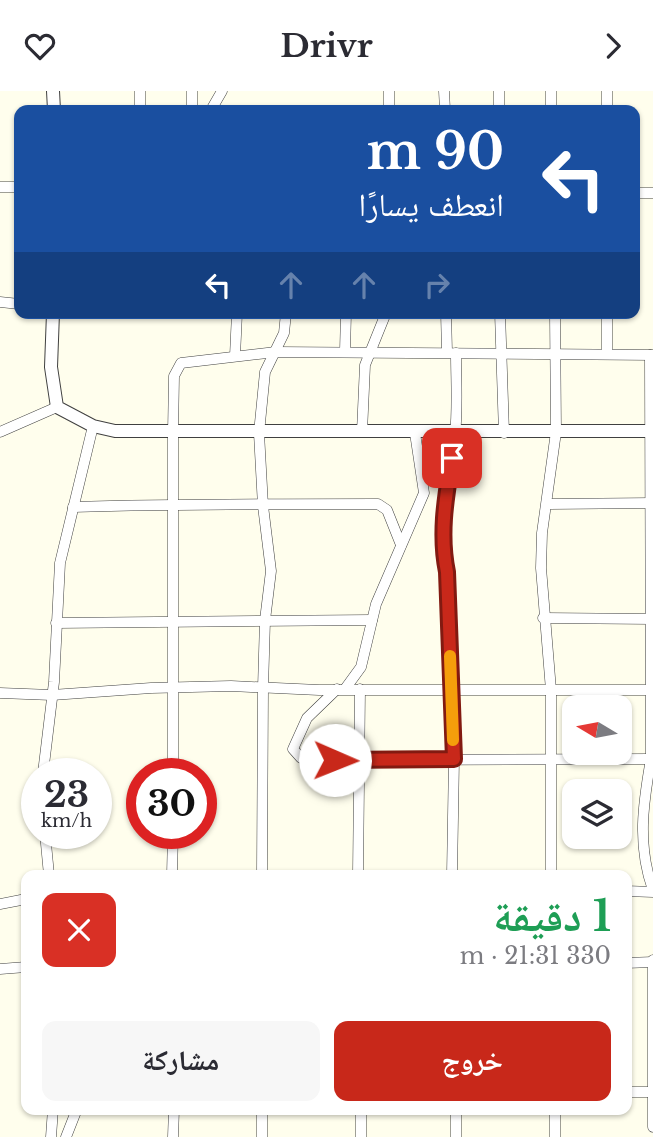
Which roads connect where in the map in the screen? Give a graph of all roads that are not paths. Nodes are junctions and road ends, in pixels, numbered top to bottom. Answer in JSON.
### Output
{"nodes":[{"id":1,"x":53,"y":319,"type":"edge"},
{"id":2,"x":237,"y":319,"type":"edge"},
{"id":3,"x":286,"y":319,"type":"edge"},
{"id":4,"x":346,"y":319,"type":"edge"},
{"id":5,"x":383,"y":319,"type":"edge"},
{"id":6,"x":447,"y":319,"type":"edge"},
{"id":7,"x":500,"y":319,"type":"edge"},
{"id":8,"x":555,"y":319,"type":"edge"},
{"id":9,"x":607,"y":319,"type":"edge"},
{"id":10,"x":345,"y":351,"type":"junction"},
{"id":11,"x":368,"y":351,"type":"junction"},
{"id":12,"x":276,"y":352,"type":"junction"},
{"id":13,"x":451,"y":353,"type":"junction"},
{"id":14,"x":502,"y":353,"type":"junction"},
{"id":15,"x":555,"y":353,"type":"junction"},
{"id":16,"x":607,"y":354,"type":"junction"},
{"id":17,"x":652,"y":355,"type":"edge"},
{"id":18,"x":235,"y":356,"type":"junction"},
{"id":19,"x":57,"y":407,"type":"junction"},
{"id":20,"x":93,"y":425,"type":"junction"},
{"id":21,"x":652,"y":431,"type":"edge"},
{"id":22,"x":0,"y":432,"type":"edge"},
{"id":23,"x":362,"y":432,"type":"junction"},
{"id":24,"x":556,"y":432,"type":"junction"},
{"id":25,"x":173,"y":433,"type":"junction"},
{"id":26,"x":260,"y":433,"type":"junction"},
{"id":27,"x":415,"y":433,"type":"junction"},
{"id":28,"x":455,"y":433,"type":"junction"},
{"id":29,"x":504,"y":433,"type":"junction"},
{"id":30,"x":651,"y":503,"type":"edge"},
{"id":31,"x":173,"y":504,"type":"junction"},
{"id":32,"x":549,"y":504,"type":"junction"},
{"id":33,"x":262,"y":506,"type":"junction"},
{"id":34,"x":73,"y":507,"type":"junction"},
{"id":35,"x":651,"y":543,"type":"edge"},
{"id":36,"x":401,"y":545,"type":"junction"},
{"id":37,"x":542,"y":618,"type":"junction"},
{"id":38,"x":652,"y":619,"type":"edge"},
{"id":39,"x":173,"y":620,"type":"junction"},
{"id":40,"x":265,"y":620,"type":"junction"},
{"id":41,"x":372,"y":620,"type":"junction"},
{"id":42,"x":56,"y":623,"type":"junction"},
{"id":43,"x":173,"y":688,"type":"junction"},
{"id":44,"x":263,"y":688,"type":"junction"},
{"id":45,"x":341,"y":689,"type":"junction"},
{"id":46,"x":360,"y":689,"type":"junction"},
{"id":47,"x":451,"y":689,"type":"junction"},
{"id":48,"x":551,"y":689,"type":"junction"},
{"id":49,"x":652,"y":689,"type":"edge"},
{"id":50,"x":0,"y":693,"type":"edge"},
{"id":51,"x":52,"y":695,"type":"junction"},
{"id":52,"x":552,"y":757,"type":"junction"},
{"id":53,"x":45,"y":758,"type":"edge"},
{"id":54,"x":173,"y":758,"type":"edge"},
{"id":55,"x":454,"y":759,"type":"junction"},
{"id":56,"x":652,"y":759,"type":"edge"},
{"id":57,"x":361,"y":760,"type":"junction"},
{"id":58,"x":47,"y":849,"type":"edge"},
{"id":59,"x":173,"y":849,"type":"edge"},
{"id":60,"x":49,"y":870,"type":"edge"},
{"id":61,"x":173,"y":870,"type":"edge"},
{"id":62,"x":262,"y":870,"type":"edge"},
{"id":63,"x":358,"y":870,"type":"edge"},
{"id":64,"x":452,"y":870,"type":"edge"},
{"id":65,"x":551,"y":870,"type":"edge"},
{"id":66,"x":632,"y":891,"type":"edge"},
{"id":67,"x":653,"y":891,"type":"edge"},
{"id":68,"x":21,"y":900,"type":"edge"},
{"id":69,"x":0,"y":904,"type":"edge"},
{"id":70,"x":653,"y":961,"type":"edge"},
{"id":71,"x":632,"y":963,"type":"edge"},
{"id":72,"x":21,"y":967,"type":"edge"},
{"id":73,"x":0,"y":969,"type":"edge"},
{"id":74,"x":632,"y":1092,"type":"edge"},
{"id":75,"x":653,"y":1092,"type":"edge"},
{"id":76,"x":53,"y":1115,"type":"edge"},
{"id":77,"x":75,"y":1115,"type":"edge"},
{"id":78,"x":174,"y":1115,"type":"edge"},
{"id":79,"x":262,"y":1115,"type":"edge"},
{"id":80,"x":360,"y":1115,"type":"edge"},
{"id":81,"x":456,"y":1115,"type":"edge"},
{"id":82,"x":555,"y":1115,"type":"edge"},
{"id":83,"x":653,"y":1127,"type":"edge"},
{"id":84,"x":51,"y":1137,"type":"edge"},
{"id":85,"x":66,"y":1137,"type":"edge"},
{"id":86,"x":173,"y":1137,"type":"edge"},
{"id":87,"x":262,"y":1137,"type":"edge"},
{"id":88,"x":361,"y":1137,"type":"edge"},
{"id":89,"x":456,"y":1137,"type":"edge"},
{"id":90,"x":555,"y":1137,"type":"edge"}],
"edges":[{"from":1,"to":19,"type":"street"},
{"from":2,"to":18,"type":"street"},
{"from":3,"to":12,"type":"street"},
{"from":4,"to":10,"type":"street"},
{"from":5,"to":11,"type":"street"},
{"from":6,"to":13,"type":"street"},
{"from":7,"to":14,"type":"street"},
{"from":8,"to":15,"type":"street"},
{"from":9,"to":16,"type":"street"},
{"from":10,"to":11,"type":"street"},
{"from":10,"to":12,"type":"street"},
{"from":11,"to":13,"type":"street"},
{"from":11,"to":23,"type":"street"},
{"from":12,"to":18,"type":"street"},
{"from":12,"to":26,"type":"street"},
{"from":13,"to":14,"type":"street"},
{"from":13,"to":28,"type":"street"},
{"from":14,"to":15,"type":"street"},
{"from":14,"to":29,"type":"street"},
{"from":15,"to":16,"type":"street"},
{"from":15,"to":24,"type":"street"},
{"from":16,"to":17,"type":"street"},
{"from":17,"to":21,"type":"street"},
{"from":18,"to":25,"type":"street"},
{"from":19,"to":20,"type":"street"},
{"from":19,"to":22,"type":"street"},
{"from":20,"to":25,"type":"street"},
{"from":20,"to":34,"type":"street"},
{"from":21,"to":24,"type":"street"},
{"from":21,"to":30,"type":"street"},
{"from":23,"to":26,"type":"street"},
{"from":23,"to":27,"type":"street"},
{"from":24,"to":29,"type":"street"},
{"from":24,"to":32,"type":"street"},
{"from":25,"to":26,"type":"street"},
{"from":25,"to":31,"type":"street"},
{"from":26,"to":33,"type":"street"},
{"from":27,"to":28,"type":"street"},
{"from":27,"to":36,"type":"street"},
{"from":28,"to":29,"type":"street"},
{"from":28,"to":47,"type":"street"},
{"from":30,"to":32,"type":"street"},
{"from":30,"to":35,"type":"street"},
{"from":31,"to":33,"type":"street"},
{"from":31,"to":34,"type":"street"},
{"from":31,"to":39,"type":"street"},
{"from":32,"to":37,"type":"street"},
{"from":33,"to":36,"type":"street"},
{"from":33,"to":40,"type":"street"},
{"from":34,"to":42,"type":"street"},
{"from":35,"to":38,"type":"street"},
{"from":36,"to":41,"type":"street"},
{"from":37,"to":38,"type":"street"},
{"from":37,"to":48,"type":"street"},
{"from":38,"to":49,"type":"street"},
{"from":39,"to":40,"type":"street"},
{"from":39,"to":42,"type":"street"},
{"from":39,"to":43,"type":"street"},
{"from":40,"to":41,"type":"street"},
{"from":40,"to":44,"type":"street"},
{"from":41,"to":45,"type":"street"},
{"from":42,"to":51,"type":"street"},
{"from":43,"to":44,"type":"street"},
{"from":43,"to":51,"type":"street"},
{"from":43,"to":54,"type":"street"},
{"from":44,"to":45,"type":"street"},
{"from":44,"to":62,"type":"street"},
{"from":45,"to":46,"type":"street"},
{"from":45,"to":57,"type":"street"},
{"from":46,"to":47,"type":"street"},
{"from":46,"to":57,"type":"street"},
{"from":47,"to":48,"type":"street"},
{"from":47,"to":55,"type":"street"},
{"from":48,"to":49,"type":"street"},
{"from":48,"to":52,"type":"street"},
{"from":49,"to":56,"type":"street"},
{"from":50,"to":51,"type":"street"},
{"from":51,"to":53,"type":"street"},
{"from":52,"to":55,"type":"street"},
{"from":52,"to":56,"type":"street"},
{"from":52,"to":65,"type":"street"},
{"from":55,"to":57,"type":"street"},
{"from":55,"to":64,"type":"street"},
{"from":56,"to":67,"type":"street"},
{"from":57,"to":63,"type":"street"},
{"from":58,"to":60,"type":"street"},
{"from":59,"to":61,"type":"street"},
{"from":66,"to":67,"type":"street"},
{"from":68,"to":69,"type":"street"},
{"from":70,"to":71,"type":"street"},
{"from":70,"to":75,"type":"street"},
{"from":72,"to":73,"type":"street"},
{"from":74,"to":75,"type":"street"},
{"from":75,"to":83,"type":"street"},
{"from":76,"to":84,"type":"street"},
{"from":77,"to":85,"type":"street"},
{"from":78,"to":86,"type":"street"},
{"from":79,"to":87,"type":"street"},
{"from":80,"to":88,"type":"street"},
{"from":81,"to":89,"type":"street"},
{"from":82,"to":90,"type":"street"}]}
